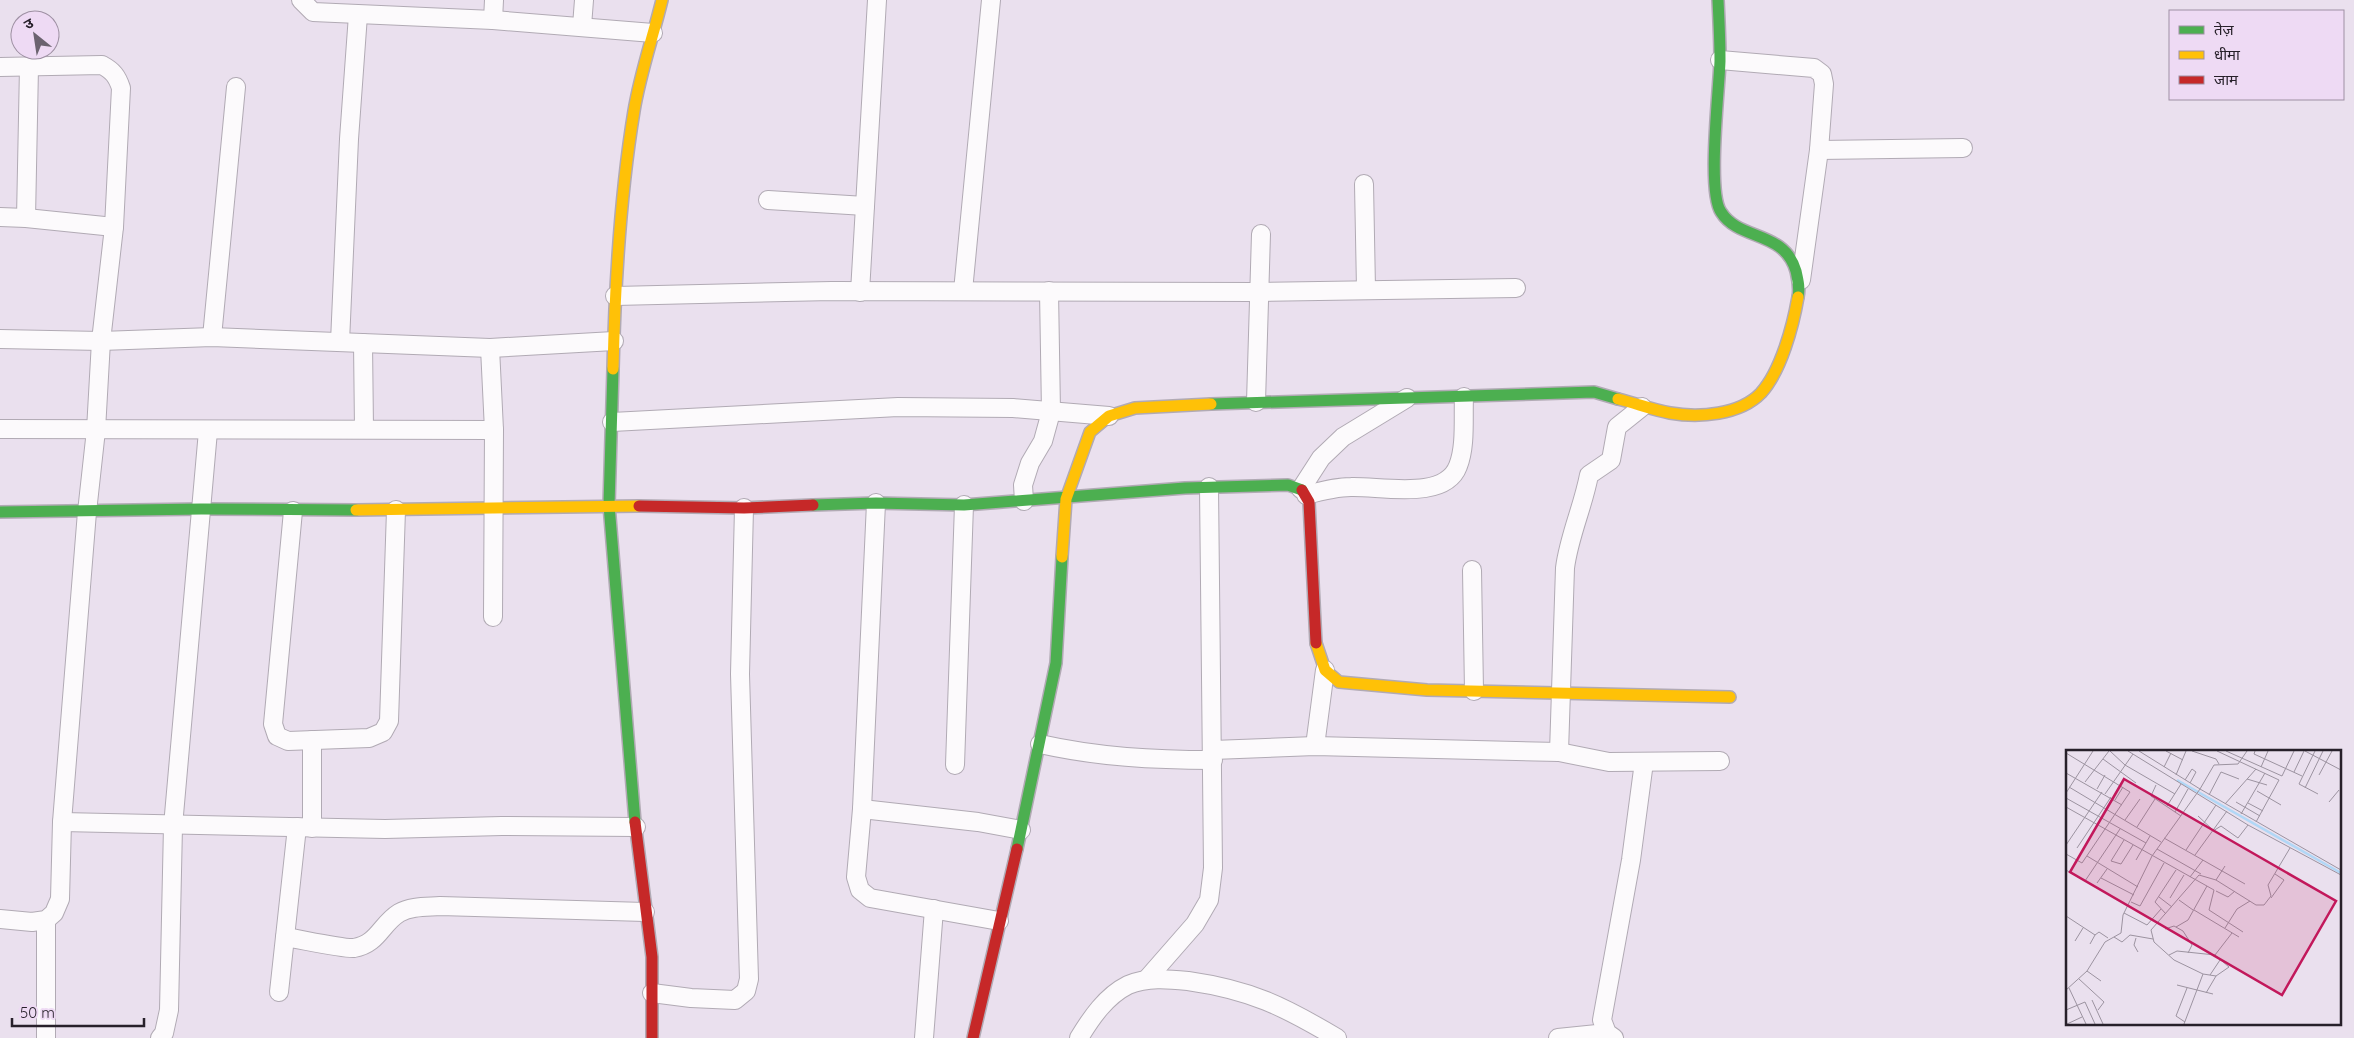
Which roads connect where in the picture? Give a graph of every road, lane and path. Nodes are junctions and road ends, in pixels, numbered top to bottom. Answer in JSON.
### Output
{"nodes":[{"id":1,"x":300,"y":0,"type":"edge"},
{"id":2,"x":494,"y":0,"type":"edge"},
{"id":3,"x":584,"y":0,"type":"edge"},
{"id":4,"x":662,"y":0,"type":"edge"},
{"id":5,"x":877,"y":0,"type":"edge"},
{"id":6,"x":1718,"y":0,"type":"edge"},
{"id":7,"x":996,"y":1,"type":"edge"},
{"id":8,"x":358,"y":15,"type":"junction"},
{"id":9,"x":493,"y":20,"type":"junction"},
{"id":10,"x":582,"y":26,"type":"junction"},
{"id":11,"x":653,"y":33,"type":"junction"},
{"id":12,"x":1720,"y":60,"type":"junction"},
{"id":13,"x":0,"y":67,"type":"edge"},
{"id":14,"x":29,"y":67,"type":"junction"},
{"id":15,"x":236,"y":87,"type":"dead end"},
{"id":16,"x":1964,"y":148,"type":"dead end"},
{"id":17,"x":1820,"y":150,"type":"junction"},
{"id":18,"x":1364,"y":184,"type":"dead end"},
{"id":19,"x":768,"y":200,"type":"dead end"},
{"id":20,"x":865,"y":206,"type":"junction"},
{"id":21,"x":0,"y":217,"type":"edge"},
{"id":22,"x":26,"y":218,"type":"junction"},
{"id":23,"x":114,"y":227,"type":"junction"},
{"id":24,"x":1261,"y":234,"type":"dead end"},
{"id":25,"x":1516,"y":288,"type":"dead end"},
{"id":26,"x":1800,"y":288,"type":"junction"},
{"id":27,"x":1366,"y":289,"type":"junction"},
{"id":28,"x":963,"y":291,"type":"junction"},
{"id":29,"x":1049,"y":291,"type":"junction"},
{"id":30,"x":860,"y":292,"type":"junction"},
{"id":31,"x":1258,"y":292,"type":"junction"},
{"id":32,"x":616,"y":296,"type":"junction"},
{"id":33,"x":212,"y":337,"type":"junction"},
{"id":34,"x":0,"y":339,"type":"edge"},
{"id":35,"x":101,"y":341,"type":"junction"},
{"id":36,"x":614,"y":341,"type":"junction"},
{"id":37,"x":340,"y":342,"type":"junction"},
{"id":38,"x":363,"y":343,"type":"junction"},
{"id":39,"x":490,"y":348,"type":"junction"},
{"id":40,"x":1464,"y":397,"type":"junction"},
{"id":41,"x":1407,"y":398,"type":"junction"},
{"id":42,"x":1256,"y":402,"type":"junction"},
{"id":43,"x":1642,"y":407,"type":"junction"},
{"id":44,"x":1051,"y":412,"type":"junction"},
{"id":45,"x":1109,"y":416,"type":"junction"},
{"id":46,"x":612,"y":422,"type":"junction"},
{"id":47,"x":0,"y":428,"type":"edge"},
{"id":48,"x":364,"y":429,"type":"junction"},
{"id":49,"x":96,"y":430,"type":"junction"},
{"id":50,"x":494,"y":430,"type":"junction"},
{"id":51,"x":208,"y":431,"type":"junction"},
{"id":52,"x":1209,"y":487,"type":"junction"},
{"id":53,"x":1303,"y":492,"type":"junction"},
{"id":54,"x":1066,"y":499,"type":"junction"},
{"id":55,"x":1024,"y":501,"type":"junction"},
{"id":56,"x":876,"y":503,"type":"junction"},
{"id":57,"x":609,"y":505,"type":"junction"},
{"id":58,"x":964,"y":505,"type":"junction"},
{"id":59,"x":493,"y":508,"type":"junction"},
{"id":60,"x":744,"y":508,"type":"junction"},
{"id":61,"x":200,"y":509,"type":"junction"},
{"id":62,"x":396,"y":510,"type":"junction"},
{"id":63,"x":293,"y":511,"type":"junction"},
{"id":64,"x":0,"y":512,"type":"edge"},
{"id":65,"x":87,"y":512,"type":"junction"},
{"id":66,"x":1472,"y":570,"type":"dead end"},
{"id":67,"x":493,"y":617,"type":"dead end"},
{"id":68,"x":1325,"y":670,"type":"junction"},
{"id":69,"x":1474,"y":691,"type":"junction"},
{"id":70,"x":1560,"y":692,"type":"junction"},
{"id":71,"x":1730,"y":697,"type":"dead end"},
{"id":72,"x":312,"y":740,"type":"junction"},
{"id":73,"x":1040,"y":744,"type":"junction"},
{"id":74,"x":1315,"y":746,"type":"junction"},
{"id":75,"x":1559,"y":752,"type":"junction"},
{"id":76,"x":1213,"y":755,"type":"junction"},
{"id":77,"x":1720,"y":761,"type":"dead end"},
{"id":78,"x":1644,"y":762,"type":"junction"},
{"id":79,"x":955,"y":765,"type":"dead end"},
{"id":80,"x":862,"y":809,"type":"junction"},
{"id":81,"x":62,"y":822,"type":"junction"},
{"id":82,"x":173,"y":826,"type":"junction"},
{"id":83,"x":636,"y":827,"type":"junction"},
{"id":84,"x":304,"y":828,"type":"junction"},
{"id":85,"x":1021,"y":830,"type":"junction"},
{"id":86,"x":934,"y":909,"type":"junction"},
{"id":87,"x":645,"y":912,"type":"junction"},
{"id":88,"x":0,"y":918,"type":"edge"},
{"id":89,"x":46,"y":920,"type":"junction"},
{"id":90,"x":999,"y":921,"type":"junction"},
{"id":91,"x":285,"y":937,"type":"junction"},
{"id":92,"x":1146,"y":980,"type":"junction"},
{"id":93,"x":279,"y":992,"type":"dead end"},
{"id":94,"x":652,"y":993,"type":"junction"},
{"id":95,"x":1610,"y":1036,"type":"edge"},
{"id":96,"x":46,"y":1038,"type":"edge"},
{"id":97,"x":160,"y":1038,"type":"edge"},
{"id":98,"x":652,"y":1038,"type":"edge"},
{"id":99,"x":924,"y":1038,"type":"edge"},
{"id":100,"x":973,"y":1038,"type":"edge"},
{"id":101,"x":1079,"y":1038,"type":"edge"},
{"id":102,"x":1337,"y":1038,"type":"edge"},
{"id":103,"x":1558,"y":1038,"type":"edge"}],
"edges":[{"from":1,"to":8,"type":"street"},
{"from":2,"to":9,"type":"street"},
{"from":3,"to":10,"type":"street"},
{"from":4,"to":11,"type":"street"},
{"from":5,"to":20,"type":"street"},
{"from":6,"to":12,"type":"street"},
{"from":7,"to":28,"type":"street"},
{"from":8,"to":9,"type":"street"},
{"from":8,"to":37,"type":"street"},
{"from":9,"to":10,"type":"street"},
{"from":10,"to":11,"type":"street"},
{"from":11,"to":32,"type":"street"},
{"from":12,"to":17,"type":"street"},
{"from":12,"to":26,"type":"street"},
{"from":13,"to":14,"type":"street"},
{"from":14,"to":22,"type":"street"},
{"from":14,"to":23,"type":"street"},
{"from":15,"to":33,"type":"street"},
{"from":16,"to":17,"type":"street"},
{"from":17,"to":26,"type":"street"},
{"from":18,"to":27,"type":"street"},
{"from":19,"to":20,"type":"street"},
{"from":20,"to":30,"type":"street"},
{"from":21,"to":22,"type":"street"},
{"from":22,"to":23,"type":"street"},
{"from":23,"to":35,"type":"street"},
{"from":24,"to":31,"type":"street"},
{"from":25,"to":27,"type":"street"},
{"from":26,"to":43,"type":"street"},
{"from":27,"to":31,"type":"street"},
{"from":28,"to":29,"type":"street"},
{"from":28,"to":30,"type":"street"},
{"from":29,"to":31,"type":"street"},
{"from":29,"to":44,"type":"street"},
{"from":30,"to":32,"type":"street"},
{"from":31,"to":42,"type":"street"},
{"from":32,"to":36,"type":"street"},
{"from":33,"to":35,"type":"street"},
{"from":33,"to":37,"type":"street"},
{"from":34,"to":35,"type":"street"},
{"from":35,"to":49,"type":"street"},
{"from":36,"to":39,"type":"street"},
{"from":36,"to":46,"type":"street"},
{"from":37,"to":38,"type":"street"},
{"from":38,"to":39,"type":"street"},
{"from":38,"to":48,"type":"street"},
{"from":39,"to":50,"type":"street"},
{"from":40,"to":41,"type":"street"},
{"from":40,"to":43,"type":"street"},
{"from":40,"to":53,"type":"street"},
{"from":41,"to":42,"type":"street"},
{"from":41,"to":53,"type":"street"},
{"from":42,"to":45,"type":"street"},
{"from":43,"to":70,"type":"street"},
{"from":44,"to":45,"type":"street"},
{"from":44,"to":46,"type":"street"},
{"from":44,"to":55,"type":"street"},
{"from":45,"to":54,"type":"street"},
{"from":46,"to":57,"type":"street"},
{"from":47,"to":49,"type":"street"},
{"from":48,"to":50,"type":"street"},
{"from":48,"to":51,"type":"street"},
{"from":49,"to":51,"type":"street"},
{"from":49,"to":65,"type":"street"},
{"from":50,"to":59,"type":"street"},
{"from":51,"to":61,"type":"street"},
{"from":52,"to":53,"type":"street"},
{"from":52,"to":54,"type":"street"},
{"from":52,"to":76,"type":"street"},
{"from":53,"to":68,"type":"street"},
{"from":54,"to":55,"type":"street"},
{"from":54,"to":73,"type":"street"},
{"from":55,"to":58,"type":"street"},
{"from":56,"to":58,"type":"street"},
{"from":56,"to":60,"type":"street"},
{"from":56,"to":80,"type":"street"},
{"from":57,"to":59,"type":"street"},
{"from":57,"to":60,"type":"street"},
{"from":57,"to":83,"type":"street"},
{"from":58,"to":79,"type":"street"},
{"from":59,"to":62,"type":"street"},
{"from":59,"to":67,"type":"street"},
{"from":60,"to":94,"type":"street"},
{"from":61,"to":63,"type":"street"},
{"from":61,"to":65,"type":"street"},
{"from":61,"to":82,"type":"street"},
{"from":62,"to":63,"type":"street"},
{"from":62,"to":72,"type":"street"},
{"from":63,"to":72,"type":"street"},
{"from":64,"to":65,"type":"street"},
{"from":65,"to":81,"type":"street"},
{"from":66,"to":69,"type":"street"},
{"from":68,"to":69,"type":"street"},
{"from":68,"to":74,"type":"street"},
{"from":69,"to":70,"type":"street"},
{"from":70,"to":71,"type":"street"},
{"from":70,"to":75,"type":"street"},
{"from":72,"to":84,"type":"street"},
{"from":73,"to":76,"type":"street"},
{"from":73,"to":85,"type":"street"},
{"from":74,"to":75,"type":"street"},
{"from":74,"to":76,"type":"street"},
{"from":75,"to":78,"type":"street"},
{"from":76,"to":92,"type":"street"},
{"from":77,"to":78,"type":"street"},
{"from":78,"to":95,"type":"street"},
{"from":80,"to":85,"type":"street"},
{"from":80,"to":86,"type":"street"},
{"from":81,"to":82,"type":"street"},
{"from":81,"to":89,"type":"street"},
{"from":82,"to":84,"type":"street"},
{"from":82,"to":97,"type":"street"},
{"from":83,"to":84,"type":"street"},
{"from":83,"to":87,"type":"street"},
{"from":84,"to":91,"type":"street"},
{"from":85,"to":90,"type":"street"},
{"from":86,"to":90,"type":"street"},
{"from":86,"to":99,"type":"street"},
{"from":87,"to":91,"type":"street"},
{"from":87,"to":94,"type":"street"},
{"from":88,"to":89,"type":"street"},
{"from":89,"to":96,"type":"street"},
{"from":90,"to":100,"type":"street"},
{"from":91,"to":93,"type":"street"},
{"from":92,"to":101,"type":"street"},
{"from":92,"to":102,"type":"street"},
{"from":94,"to":98,"type":"street"},
{"from":95,"to":103,"type":"street"}]}
